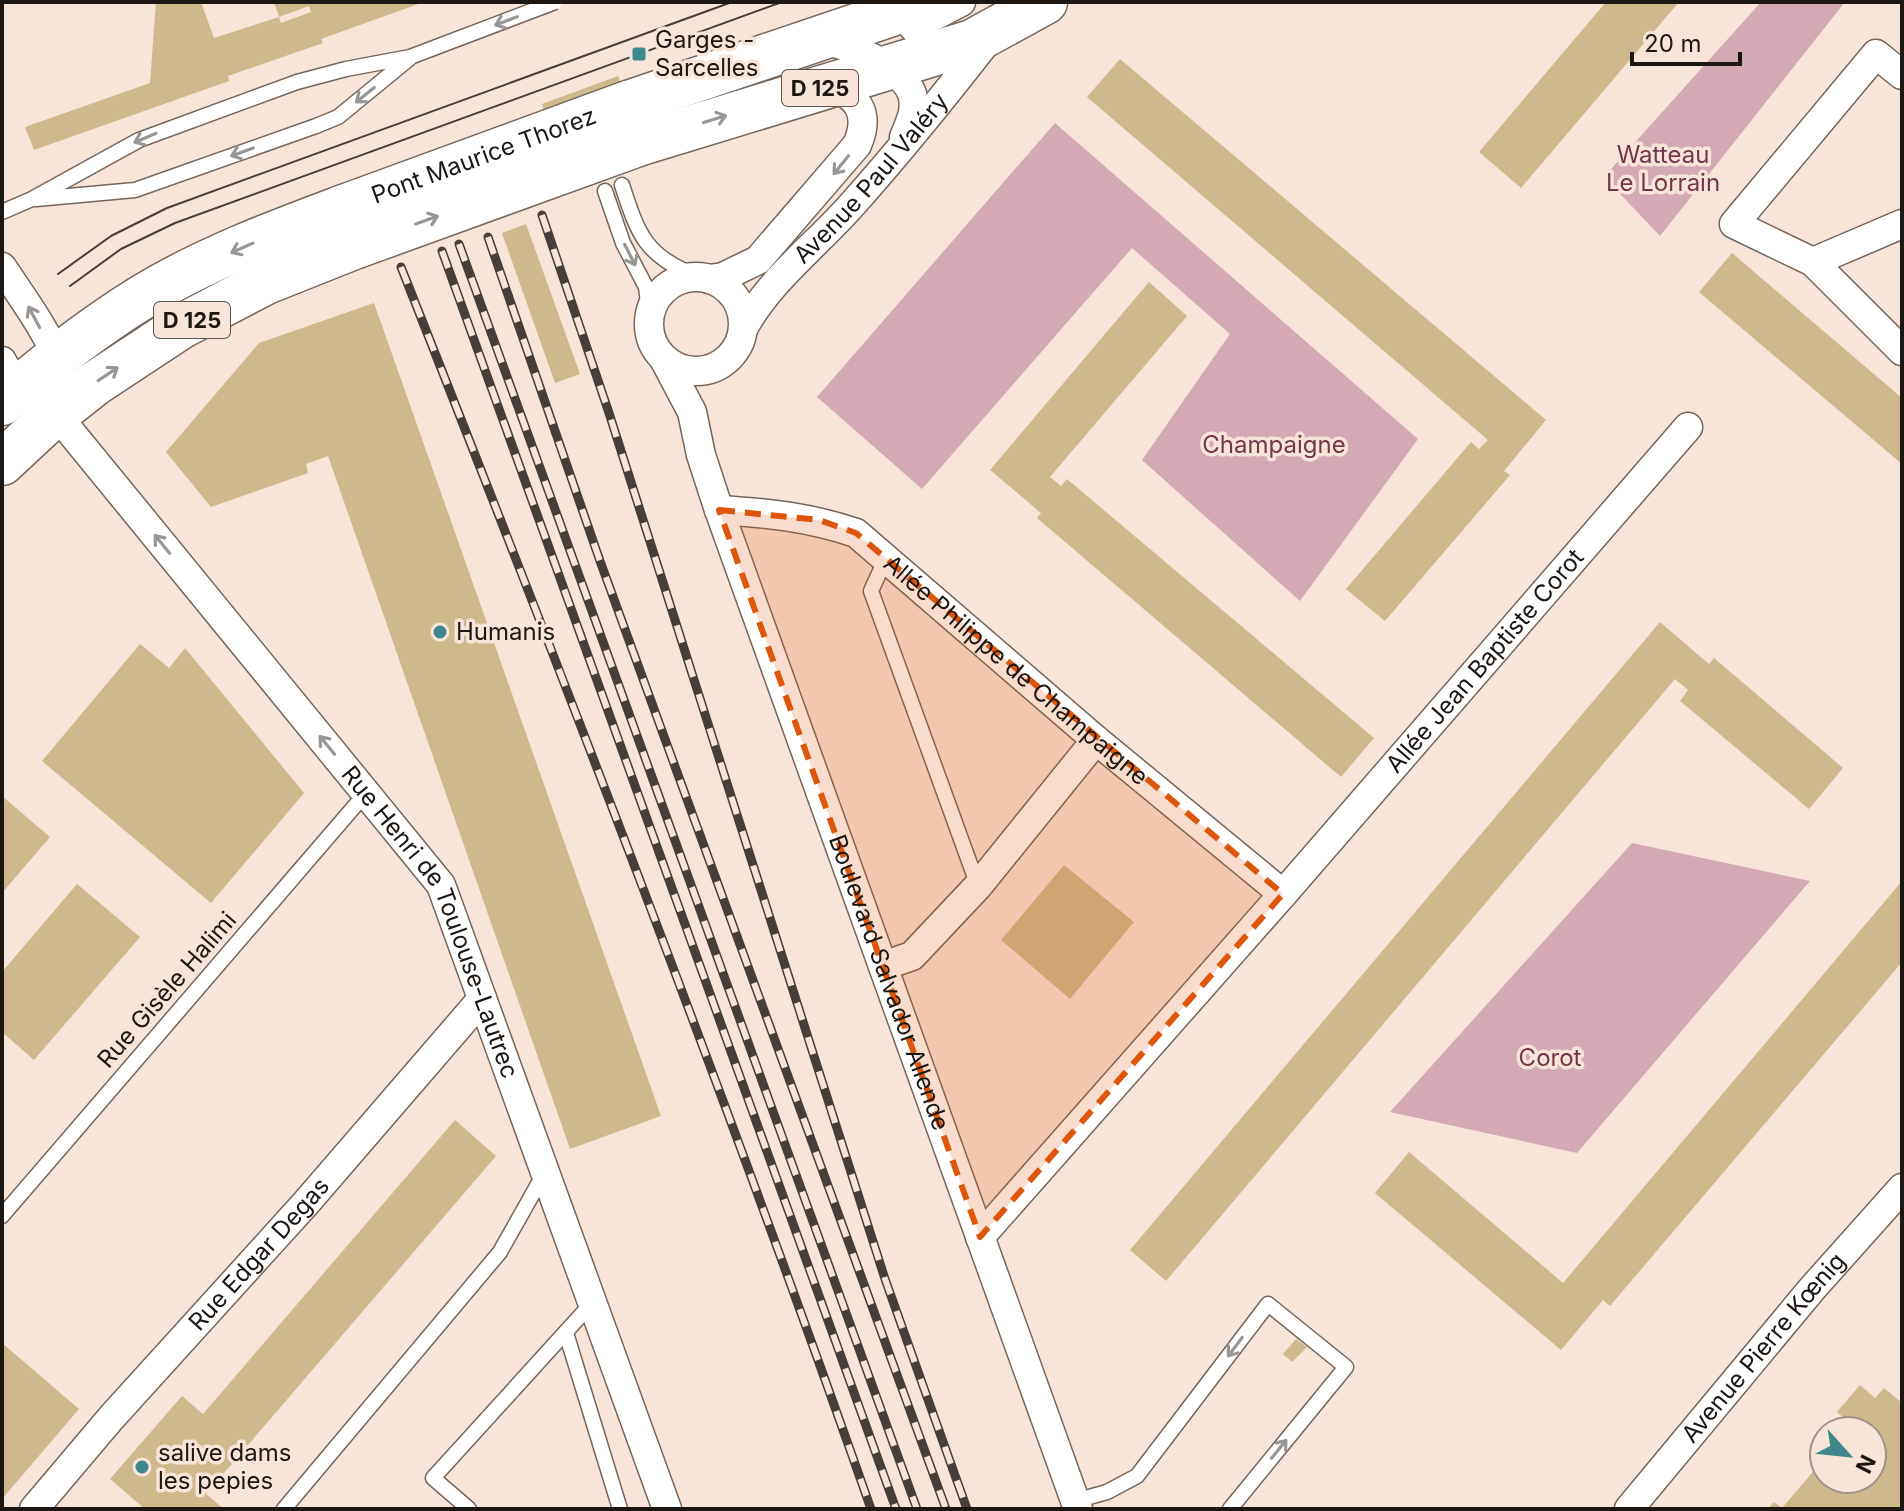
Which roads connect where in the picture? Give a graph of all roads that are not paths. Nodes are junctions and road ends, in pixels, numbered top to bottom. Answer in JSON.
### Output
{"nodes":[{"id":1,"x":555,"y":2,"type":"edge"},
{"id":2,"x":927,"y":2,"type":"edge"},
{"id":3,"x":961,"y":2,"type":"edge"},
{"id":4,"x":1045,"y":2,"type":"edge"},
{"id":5,"x":1010,"y":15,"type":"edge"},
{"id":6,"x":815,"y":41,"type":"junction"},
{"id":7,"x":410,"y":57,"type":"junction"},
{"id":8,"x":1902,"y":75,"type":"edge"},
{"id":9,"x":860,"y":80,"type":"junction"},
{"id":10,"x":641,"y":143,"type":"joint"},
{"id":11,"x":894,"y":155,"type":"junction"},
{"id":12,"x":622,"y":185,"type":"dead end"},
{"id":13,"x":605,"y":191,"type":"dead end"},
{"id":14,"x":32,"y":199,"type":"junction"},
{"id":15,"x":2,"y":212,"type":"edge"},
{"id":16,"x":1902,"y":224,"type":"edge"},
{"id":17,"x":347,"y":227,"type":"junction"},
{"id":18,"x":1813,"y":262,"type":"junction"},
{"id":19,"x":2,"y":267,"type":"edge"},
{"id":20,"x":704,"y":278,"type":"junction"},
{"id":21,"x":650,"y":318,"type":"junction"},
{"id":22,"x":744,"y":327,"type":"junction"},
{"id":23,"x":1902,"y":351,"type":"edge"},
{"id":24,"x":57,"y":358,"type":"junction"},
{"id":25,"x":664,"y":359,"type":"junction"},
{"id":26,"x":726,"y":362,"type":"junction"},
{"id":27,"x":7,"y":384,"type":"edge"},
{"id":28,"x":51,"y":418,"type":"junction"},
{"id":29,"x":1688,"y":427,"type":"dead end"},
{"id":30,"x":701,"y":455,"type":"junction"},
{"id":31,"x":2,"y":463,"type":"edge"},
{"id":32,"x":719,"y":510,"type":"junction"},
{"id":33,"x":886,"y":558,"type":"junction"},
{"id":34,"x":1096,"y":740,"type":"junction"},
{"id":35,"x":366,"y":793,"type":"junction"},
{"id":36,"x":978,"y":886,"type":"junction"},
{"id":37,"x":1283,"y":894,"type":"junction"},
{"id":38,"x":883,"y":966,"type":"junction"},
{"id":39,"x":482,"y":999,"type":"junction"},
{"id":40,"x":546,"y":1169,"type":"junction"},
{"id":41,"x":1902,"y":1188,"type":"edge"},
{"id":42,"x":2,"y":1216,"type":"edge"},
{"id":43,"x":980,"y":1237,"type":"junction"},
{"id":44,"x":594,"y":1302,"type":"junction"},
{"id":45,"x":566,"y":1333,"type":"junction"},
{"id":46,"x":1076,"y":1505,"type":"edge"},
{"id":47,"x":34,"y":1509,"type":"edge"},
{"id":48,"x":284,"y":1509,"type":"edge"},
{"id":49,"x":469,"y":1509,"type":"edge"},
{"id":50,"x":620,"y":1509,"type":"edge"},
{"id":51,"x":667,"y":1509,"type":"edge"},
{"id":52,"x":1230,"y":1509,"type":"edge"},
{"id":53,"x":1629,"y":1509,"type":"edge"}],
"edges":[{"from":1,"to":7,"type":"lane","one_way":true,"bridge":true},
{"from":2,"to":6,"type":"main road","number":"D 125"},
{"from":3,"to":9,"type":"street"},
{"from":4,"to":5,"type":"main road","name":"Avenue Paul Valéry","number":"D 125"},
{"from":5,"to":9,"type":"main road","name":"Avenue Paul Valéry","number":"D 125"},
{"from":5,"to":11,"type":"street","name":"Avenue Paul Valéry"},
{"from":6,"to":9,"type":"street"},
{"from":6,"to":17,"type":"main road","name":"Pont Maurice Thorez","number":"D 125","bridge":true},
{"from":7,"to":14,"type":"lane","one_way":true,"bridge":true},
{"from":7,"to":14,"type":"lane","one_way":true,"bridge":true},
{"from":8,"to":18,"type":"street"},
{"from":10,"to":9,"type":"main road","name":"Avenue Paul Valéry","number":"D 125","one_way":true},
{"from":9,"to":11,"type":"street"},
{"from":9,"to":20,"type":"street","name":"Avenue Paul Valéry","one_way":true},
{"from":17,"to":10,"type":"main road","name":"Pont Maurice Thorez","number":"D 125","one_way":true,"bridge":true},
{"from":11,"to":22,"type":"street","name":"Avenue Paul Valéry"},
{"from":12,"to":20,"type":"lane"},
{"from":13,"to":21,"type":"lane","one_way":true},
{"from":14,"to":15,"type":"lane"},
{"from":16,"to":18,"type":"street"},
{"from":17,"to":24,"type":"main road","number":"D 125","one_way":true},
{"from":28,"to":17,"type":"main road","number":"D 125","one_way":true},
{"from":18,"to":23,"type":"street"},
{"from":24,"to":19,"type":"street","one_way":true},
{"from":20,"to":21,"type":"street"},
{"from":20,"to":22,"type":"street"},
{"from":21,"to":25,"type":"street"},
{"from":22,"to":26,"type":"street"},
{"from":24,"to":27,"type":"main road","number":"D 125"},
{"from":24,"to":28,"type":"street"},
{"from":25,"to":26,"type":"street"},
{"from":25,"to":30,"type":"street","name":"Boulevard Salvador Allende"},
{"from":26,"to":30,"type":"street","name":"Boulevard Salvador Allende"},
{"from":27,"to":28,"type":"street","name":"Rue Henri de Toulouse-Lautrec"},
{"from":28,"to":31,"type":"main road","number":"D 125"},
{"from":35,"to":28,"type":"street","name":"Rue Henri de Toulouse-Lautrec","one_way":true},
{"from":29,"to":37,"type":"street","name":"Allée Jean Baptiste Corot"},
{"from":30,"to":32,"type":"street","name":"Boulevard Salvador Allende"},
{"from":32,"to":33,"type":"street","name":"Allée Philippe de Champaigne"},
{"from":32,"to":38,"type":"street","name":"Boulevard Salvador Allende"},
{"from":33,"to":34,"type":"street","name":"Allée Philippe de Champaigne"},
{"from":33,"to":36,"type":"lane"},
{"from":34,"to":36,"type":"street"},
{"from":34,"to":37,"type":"street","name":"Allée Philippe de Champaigne"},
{"from":35,"to":39,"type":"street","name":"Rue Henri de Toulouse-Lautrec"},
{"from":35,"to":42,"type":"lane","name":"Rue Gisèle Halimi"},
{"from":36,"to":38,"type":"street"},
{"from":37,"to":43,"type":"street","name":"Allée Jean Baptiste Corot"},
{"from":38,"to":43,"type":"street","name":"Boulevard Salvador Allende"},
{"from":39,"to":40,"type":"street","name":"Rue Henri de Toulouse-Lautrec"},
{"from":39,"to":47,"type":"street","name":"Rue Edgar Degas"},
{"from":40,"to":44,"type":"street","name":"Rue Henri de Toulouse-Lautrec"},
{"from":40,"to":48,"type":"lane"},
{"from":41,"to":53,"type":"street","name":"Avenue Pierre Kœnig"},
{"from":43,"to":46,"type":"street","name":"Boulevard Salvador Allende"},
{"from":44,"to":45,"type":"lane"},
{"from":44,"to":51,"type":"street","name":"Rue Henri de Toulouse-Lautrec"},
{"from":45,"to":49,"type":"lane"},
{"from":45,"to":50,"type":"lane"},
{"from":52,"to":46,"type":"lane","one_way":true}]}
